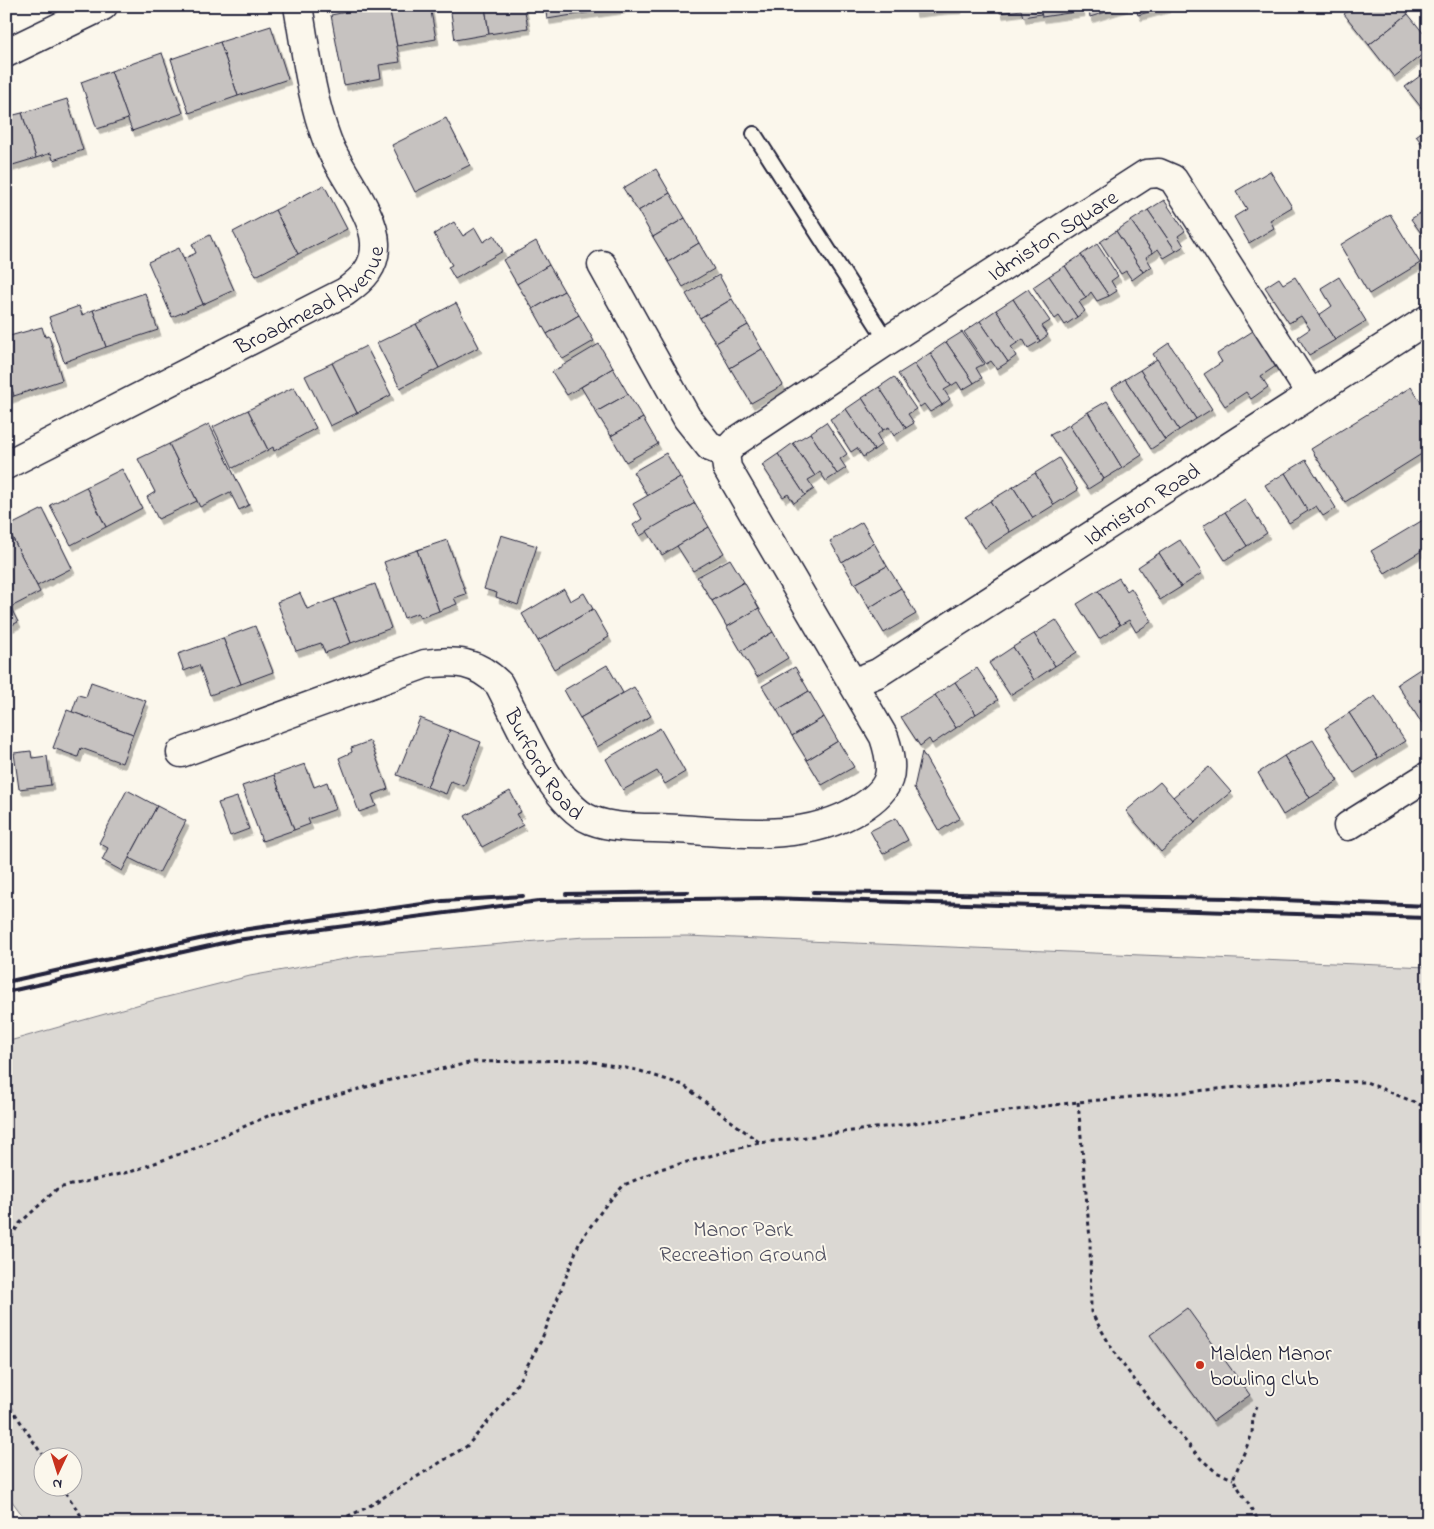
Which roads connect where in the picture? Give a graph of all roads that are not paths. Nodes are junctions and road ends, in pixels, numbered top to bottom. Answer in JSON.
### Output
{"nodes":[{"id":1,"x":103,"y":6,"type":"edge"},
{"id":2,"x":298,"y":6,"type":"edge"},
{"id":3,"x":6,"y":52,"type":"edge"},
{"id":4,"x":754,"y":134,"type":"dead end"},
{"id":5,"x":602,"y":266,"type":"dead end"},
{"id":6,"x":1428,"y":319,"type":"edge"},
{"id":7,"x":887,"y":341,"type":"junction"},
{"id":8,"x":1310,"y":393,"type":"junction"},
{"id":9,"x":725,"y":453,"type":"junction"},
{"id":10,"x":6,"y":465,"type":"edge"},
{"id":11,"x":853,"y":683,"type":"junction"},
{"id":12,"x":181,"y":754,"type":"dead end"},
{"id":13,"x":1428,"y":776,"type":"edge"},
{"id":14,"x":1348,"y":826,"type":"dead end"}],
"edges":[{"from":1,"to":3,"type":"street"},
{"from":2,"to":10,"type":"street","name":"Broadmead Avenue"},
{"from":4,"to":7,"type":"lane"},
{"from":5,"to":9,"type":"street"},
{"from":6,"to":8,"type":"street","name":"Idmiston Road"},
{"from":7,"to":8,"type":"street","name":"Idmiston Square"},
{"from":7,"to":9,"type":"street","name":"Idmiston Square"},
{"from":8,"to":11,"type":"street","name":"Idmiston Road"},
{"from":9,"to":11,"type":"street","name":"Burford Road"},
{"from":11,"to":12,"type":"street","name":"Burford Road"},
{"from":13,"to":14,"type":"street"}]}
